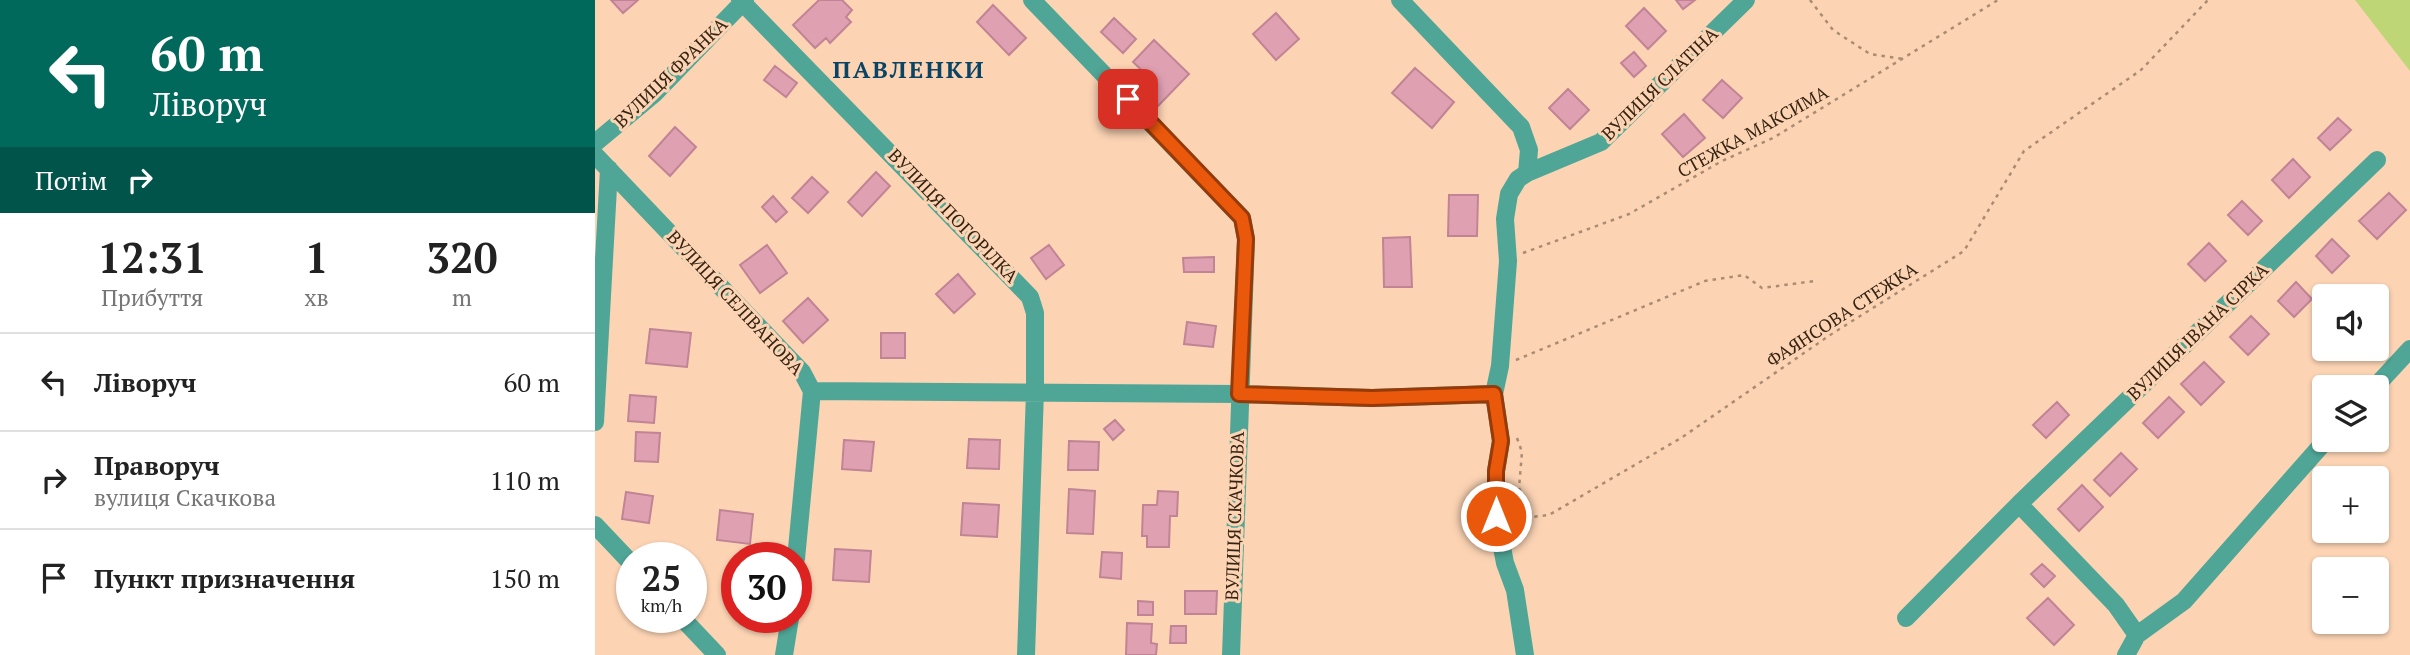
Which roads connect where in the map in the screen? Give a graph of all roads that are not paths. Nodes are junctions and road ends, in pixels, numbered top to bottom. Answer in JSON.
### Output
{"nodes":[{"id":1,"x":1032,"y":0,"type":"edge"},
{"id":2,"x":1400,"y":0,"type":"edge"},
{"id":3,"x":1746,"y":0,"type":"edge"},
{"id":4,"x":743,"y":1,"type":"edge"},
{"id":5,"x":595,"y":143,"type":"edge"},
{"id":6,"x":595,"y":155,"type":"edge"},
{"id":7,"x":2377,"y":160,"type":"dead end"},
{"id":8,"x":608,"y":169,"type":"junction"},
{"id":9,"x":1527,"y":173,"type":"junction"},
{"id":10,"x":2410,"y":349,"type":"edge"},
{"id":11,"x":2386,"y":375,"type":"edge"},
{"id":12,"x":812,"y":391,"type":"junction"},
{"id":13,"x":1035,"y":391,"type":"junction"},
{"id":14,"x":1239,"y":394,"type":"junction"},
{"id":15,"x":1494,"y":394,"type":"junction"},
{"id":16,"x":595,"y":422,"type":"edge"},
{"id":17,"x":2316,"y":452,"type":"edge"},
{"id":18,"x":2018,"y":504,"type":"junction"},
{"id":19,"x":595,"y":525,"type":"edge"},
{"id":20,"x":798,"y":542,"type":"edge"},
{"id":21,"x":616,"y":547,"type":"edge"},
{"id":22,"x":1906,"y":618,"type":"dead end"},
{"id":23,"x":696,"y":633,"type":"edge"},
{"id":24,"x":788,"y":633,"type":"edge"},
{"id":25,"x":2137,"y":635,"type":"junction"},
{"id":26,"x":717,"y":655,"type":"edge"},
{"id":27,"x":784,"y":655,"type":"edge"},
{"id":28,"x":1026,"y":655,"type":"edge"},
{"id":29,"x":1231,"y":655,"type":"edge"},
{"id":30,"x":1525,"y":655,"type":"edge"},
{"id":31,"x":2126,"y":655,"type":"edge"}],
"edges":[{"from":1,"to":14,"type":"street","name":"ВУЛИЦЯ СКАЧКОВА"},
{"from":2,"to":9,"type":"street"},
{"from":3,"to":9,"type":"street","name":"ВУЛИЦЯ СЛАТІНА"},
{"from":4,"to":5,"type":"street","name":"ВУЛИЦЯ ФРАНКА"},
{"from":4,"to":13,"type":"street","name":"ВУЛИЦЯ ПОГОРІЛКА"},
{"from":6,"to":8,"type":"street","name":"ВУЛИЦЯ СЕЛІВАНОВА"},
{"from":7,"to":18,"type":"street","name":"ВУЛИЦЯ ІВАНА СІРКА"},
{"from":8,"to":12,"type":"street","name":"ВУЛИЦЯ СЕЛІВАНОВА"},
{"from":8,"to":16,"type":"street"},
{"from":9,"to":15,"type":"street"},
{"from":10,"to":11,"type":"street"},
{"from":12,"to":13,"type":"street"},
{"from":12,"to":20,"type":"street","name":"ВУЛИЦЯ СЕЛІВАНОВА"},
{"from":13,"to":14,"type":"street"},
{"from":13,"to":28,"type":"street","name":"ВУЛИЦЯ ПОГОРІЛКА"},
{"from":14,"to":15,"type":"street"},
{"from":14,"to":29,"type":"street","name":"ВУЛИЦЯ СКАЧКОВА"},
{"from":15,"to":30,"type":"street"},
{"from":17,"to":25,"type":"street"},
{"from":18,"to":22,"type":"street","name":"ВУЛИЦЯ ІВАНА СІРКА"},
{"from":18,"to":25,"type":"street"},
{"from":19,"to":21,"type":"street"},
{"from":23,"to":26,"type":"street"},
{"from":24,"to":27,"type":"street"},
{"from":25,"to":31,"type":"street"}]}
